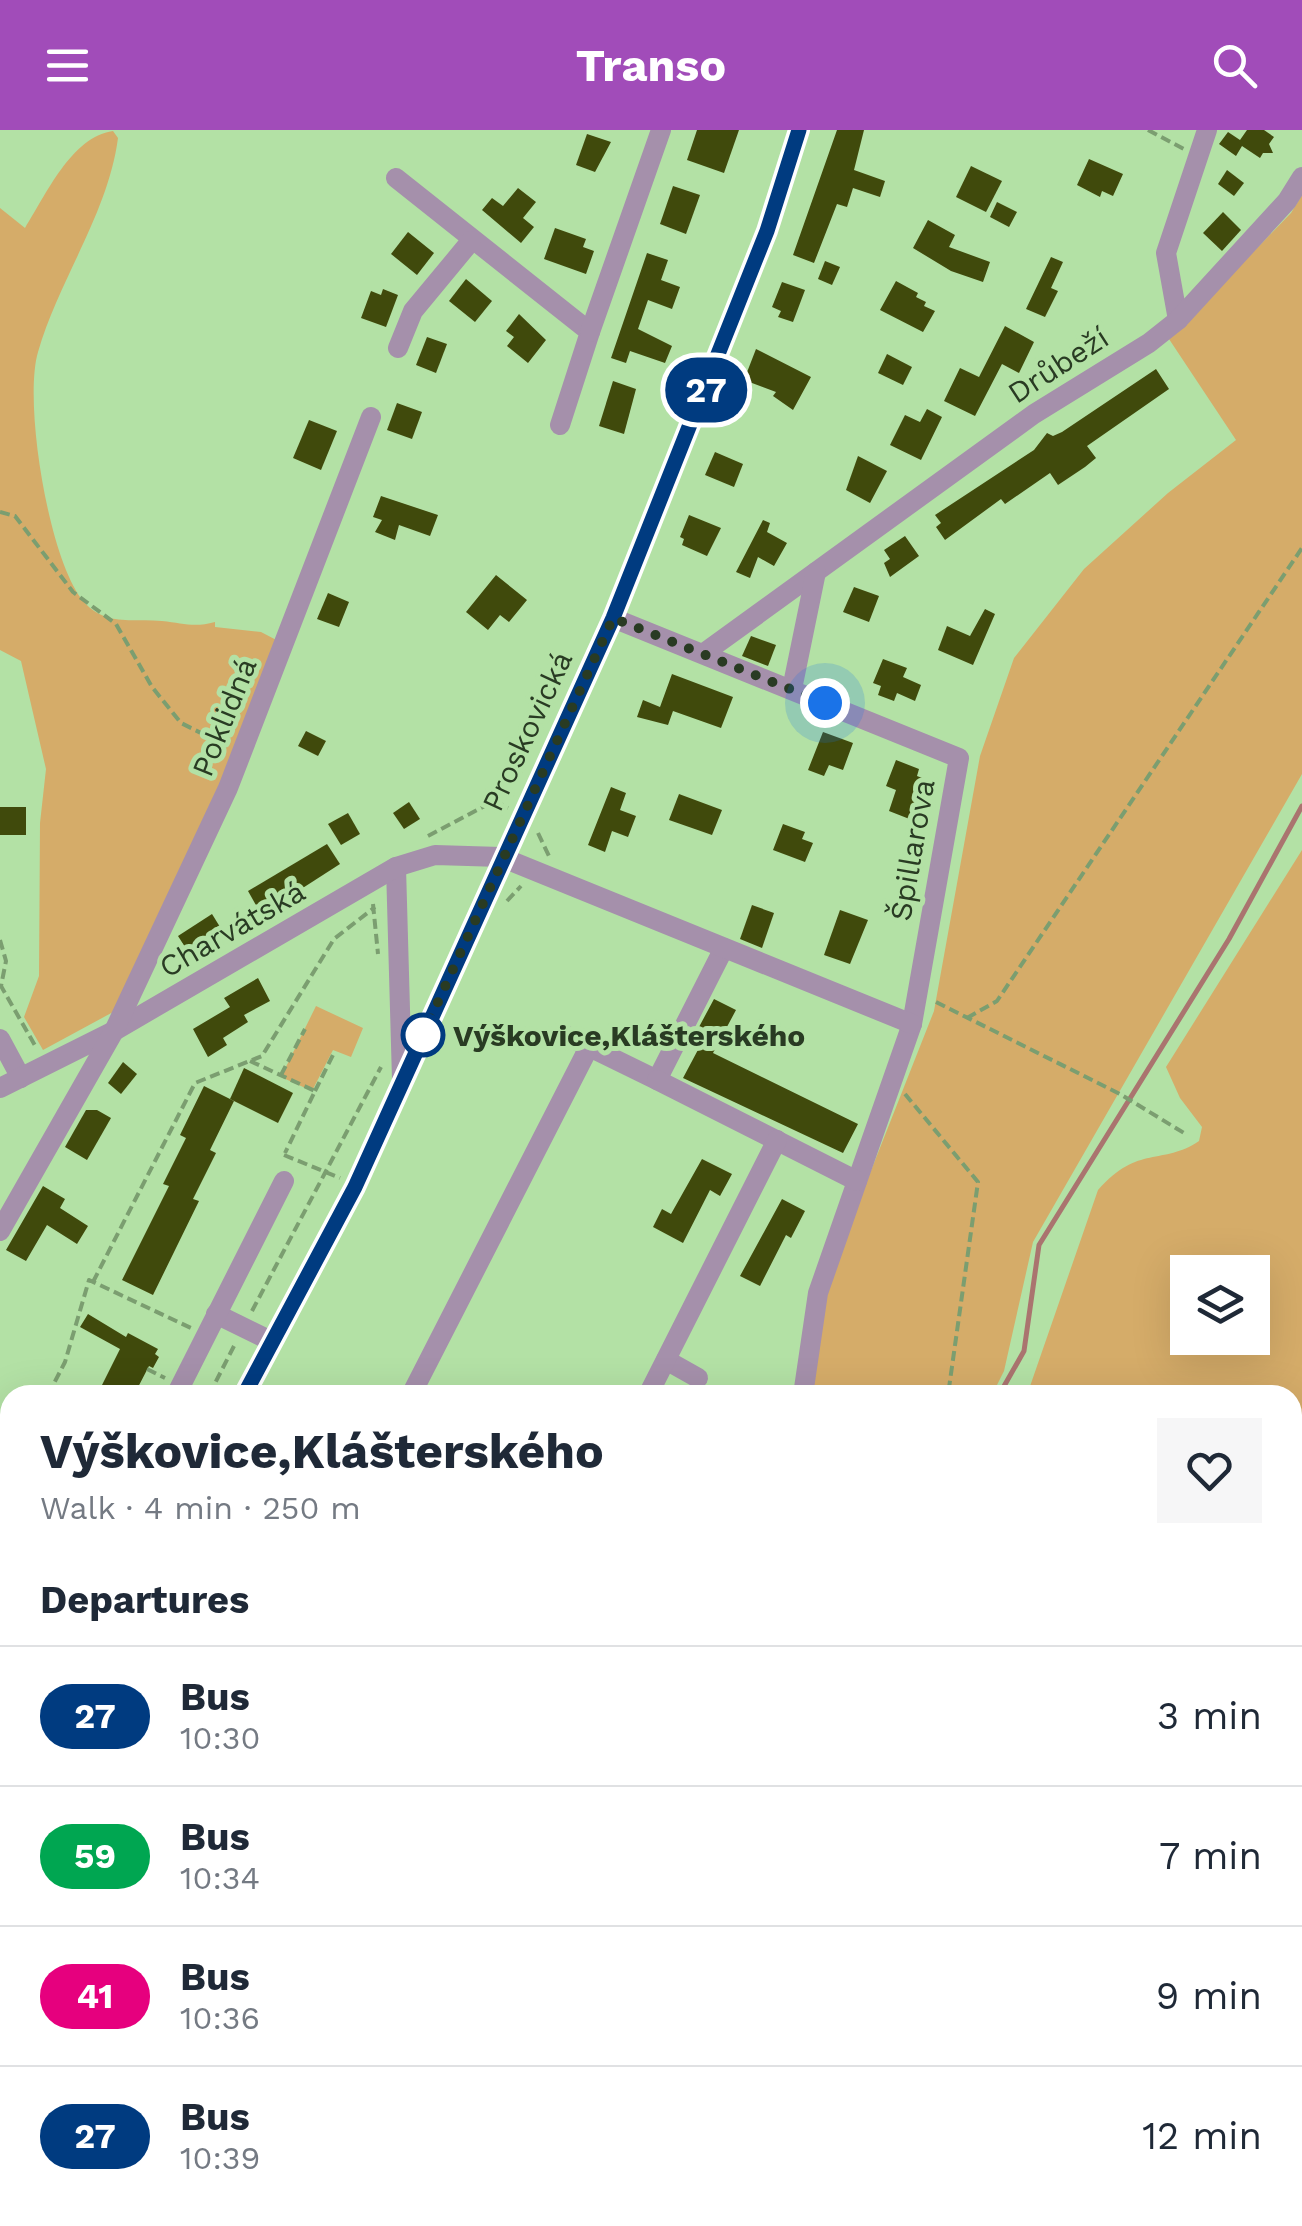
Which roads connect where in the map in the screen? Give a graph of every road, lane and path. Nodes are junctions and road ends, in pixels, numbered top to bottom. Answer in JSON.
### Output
{"nodes":[{"id":1,"x":661,"y":130,"type":"edge"},
{"id":2,"x":799,"y":130,"type":"edge"},
{"id":3,"x":1148,"y":130,"type":"edge"},
{"id":4,"x":1208,"y":130,"type":"edge"},
{"id":5,"x":1198,"y":157,"type":"junction"},
{"id":6,"x":1302,"y":177,"type":"edge"},
{"id":7,"x":396,"y":178,"type":"dead end"},
{"id":8,"x":471,"y":241,"type":"junction"},
{"id":9,"x":1178,"y":320,"type":"junction"},
{"id":10,"x":590,"y":332,"type":"junction"},
{"id":11,"x":398,"y":348,"type":"dead end"},
{"id":12,"x":371,"y":417,"type":"dead end"},
{"id":13,"x":560,"y":424,"type":"dead end"},
{"id":14,"x":0,"y":511,"type":"edge"},
{"id":15,"x":1302,"y":548,"type":"edge"},
{"id":16,"x":816,"y":572,"type":"junction"},
{"id":17,"x":613,"y":618,"type":"junction"},
{"id":18,"x":704,"y":653,"type":"junction"},
{"id":19,"x":792,"y":689,"type":"junction"},
{"id":20,"x":243,"y":753,"type":"junction"},
{"id":21,"x":521,"y":814,"type":"junction"},
{"id":22,"x":418,"y":842,"type":"dead end"},
{"id":23,"x":501,"y":857,"type":"junction"},
{"id":24,"x":396,"y":868,"type":"junction"},
{"id":25,"x":556,"y":879,"type":"junction"},
{"id":26,"x":364,"y":886,"type":"junction"},
{"id":27,"x":375,"y":906,"type":"junction"},
{"id":28,"x":499,"y":914,"type":"dead end"},
{"id":29,"x":0,"y":940,"type":"edge"},
{"id":30,"x":724,"y":948,"type":"junction"},
{"id":31,"x":378,"y":965,"type":"dead end"},
{"id":32,"x":917,"y":993,"type":"junction"},
{"id":33,"x":967,"y":1018,"type":"junction"},
{"id":34,"x":912,"y":1024,"type":"junction"},
{"id":35,"x":304,"y":1029,"type":"dead end"},
{"id":36,"x":114,"y":1031,"type":"junction"},
{"id":37,"x":565,"y":1035,"type":"dead end"},
{"id":38,"x":0,"y":1039,"type":"edge"},
{"id":39,"x":589,"y":1047,"type":"junction"},
{"id":40,"x":39,"y":1052,"type":"dead end"},
{"id":41,"x":333,"y":1055,"type":"dead end"},
{"id":42,"x":250,"y":1061,"type":"junction"},
{"id":43,"x":384,"y":1062,"type":"dead end"},
{"id":44,"x":281,"y":1076,"type":"junction"},
{"id":45,"x":21,"y":1078,"type":"junction"},
{"id":46,"x":892,"y":1079,"type":"junction"},
{"id":47,"x":657,"y":1080,"type":"junction"},
{"id":48,"x":402,"y":1082,"type":"junction"},
{"id":49,"x":0,"y":1088,"type":"edge"},
{"id":50,"x":314,"y":1091,"type":"junction"},
{"id":51,"x":1184,"y":1133,"type":"dead end"},
{"id":52,"x":777,"y":1140,"type":"junction"},
{"id":53,"x":283,"y":1166,"type":"junction"},
{"id":54,"x":325,"y":1170,"type":"junction"},
{"id":55,"x":857,"y":1180,"type":"junction"},
{"id":56,"x":0,"y":1230,"type":"edge"},
{"id":57,"x":92,"y":1282,"type":"junction"},
{"id":58,"x":216,"y":1314,"type":"junction"},
{"id":59,"x":244,"y":1328,"type":"junction"},
{"id":60,"x":198,"y":1331,"type":"dead end"},
{"id":61,"x":271,"y":1342,"type":"junction"},
{"id":62,"x":666,"y":1360,"type":"junction"},
{"id":63,"x":147,"y":1370,"type":"dead end"},
{"id":64,"x":698,"y":1378,"type":"dead end"},
{"id":65,"x":53,"y":1385,"type":"edge"},
{"id":66,"x":168,"y":1385,"type":"edge"},
{"id":67,"x":176,"y":1385,"type":"edge"},
{"id":68,"x":214,"y":1385,"type":"edge"},
{"id":69,"x":249,"y":1385,"type":"edge"},
{"id":70,"x":416,"y":1385,"type":"edge"},
{"id":71,"x":653,"y":1385,"type":"edge"},
{"id":72,"x":804,"y":1385,"type":"edge"},
{"id":73,"x":949,"y":1385,"type":"edge"}],
"edges":[{"from":1,"to":10,"type":"street"},
{"from":2,"to":17,"type":"street","name":"Proskovická"},
{"from":3,"to":5,"type":"path"},
{"from":4,"to":5,"type":"street"},
{"from":5,"to":9,"type":"street"},
{"from":6,"to":9,"type":"street","name":"Drůbeží"},
{"from":7,"to":8,"type":"street"},
{"from":8,"to":10,"type":"street"},
{"from":8,"to":11,"type":"street"},
{"from":9,"to":16,"type":"street","name":"Drůbeží"},
{"from":10,"to":13,"type":"street"},
{"from":12,"to":20,"type":"street","name":"Poklidná"},
{"from":14,"to":20,"type":"path"},
{"from":15,"to":33,"type":"path"},
{"from":16,"to":18,"type":"street","name":"Drůbeží"},
{"from":16,"to":19,"type":"street"},
{"from":17,"to":18,"type":"street","name":"Špillarova"},
{"from":17,"to":21,"type":"street","name":"Proskovická"},
{"from":18,"to":19,"type":"street","name":"Špillarova"},
{"from":19,"to":32,"type":"street","name":"Špillarova"},
{"from":20,"to":36,"type":"street","name":"Poklidná"},
{"from":21,"to":22,"type":"path"},
{"from":21,"to":23,"type":"street","name":"Proskovická"},
{"from":21,"to":25,"type":"path"},
{"from":23,"to":24,"type":"street","name":"Charvátská"},
{"from":23,"to":25,"type":"street"},
{"from":23,"to":48,"type":"street","name":"Proskovická"},
{"from":24,"to":26,"type":"street","name":"Charvátská"},
{"from":24,"to":48,"type":"street"},
{"from":25,"to":28,"type":"path"},
{"from":25,"to":30,"type":"street"},
{"from":26,"to":27,"type":"path"},
{"from":26,"to":36,"type":"street","name":"Charvátská"},
{"from":27,"to":31,"type":"path"},
{"from":27,"to":42,"type":"path"},
{"from":29,"to":40,"type":"path"},
{"from":30,"to":34,"type":"street"},
{"from":30,"to":47,"type":"street"},
{"from":32,"to":33,"type":"path"},
{"from":32,"to":34,"type":"street","name":"Špillarova"},
{"from":33,"to":51,"type":"path"},
{"from":34,"to":46,"type":"street","name":"Špillarova"},
{"from":35,"to":44,"type":"path"},
{"from":36,"to":45,"type":"street","name":"Charvátská"},
{"from":36,"to":56,"type":"street","name":"Poklidná"},
{"from":37,"to":39,"type":"street"},
{"from":38,"to":45,"type":"street"},
{"from":39,"to":47,"type":"street"},
{"from":39,"to":70,"type":"street"},
{"from":41,"to":50,"type":"path"},
{"from":42,"to":44,"type":"path"},
{"from":42,"to":57,"type":"path"},
{"from":43,"to":54,"type":"path"},
{"from":44,"to":50,"type":"path"},
{"from":45,"to":49,"type":"street","name":"Charvátská"},
{"from":46,"to":55,"type":"street","name":"Špillarova"},
{"from":46,"to":73,"type":"path"},
{"from":47,"to":52,"type":"street"},
{"from":48,"to":61,"type":"street","name":"Proskovická"},
{"from":50,"to":53,"type":"path"},
{"from":52,"to":55,"type":"street"},
{"from":52,"to":62,"type":"street"},
{"from":53,"to":54,"type":"path"},
{"from":53,"to":58,"type":"street"},
{"from":54,"to":59,"type":"path"},
{"from":55,"to":72,"type":"street","name":"Špillarova"},
{"from":57,"to":60,"type":"path"},
{"from":57,"to":65,"type":"path"},
{"from":58,"to":59,"type":"street"},
{"from":58,"to":67,"type":"street"},
{"from":59,"to":61,"type":"street"},
{"from":59,"to":68,"type":"path"},
{"from":61,"to":69,"type":"street","name":"Proskovická"},
{"from":62,"to":64,"type":"street"},
{"from":62,"to":71,"type":"street"},
{"from":63,"to":66,"type":"path"}]}
